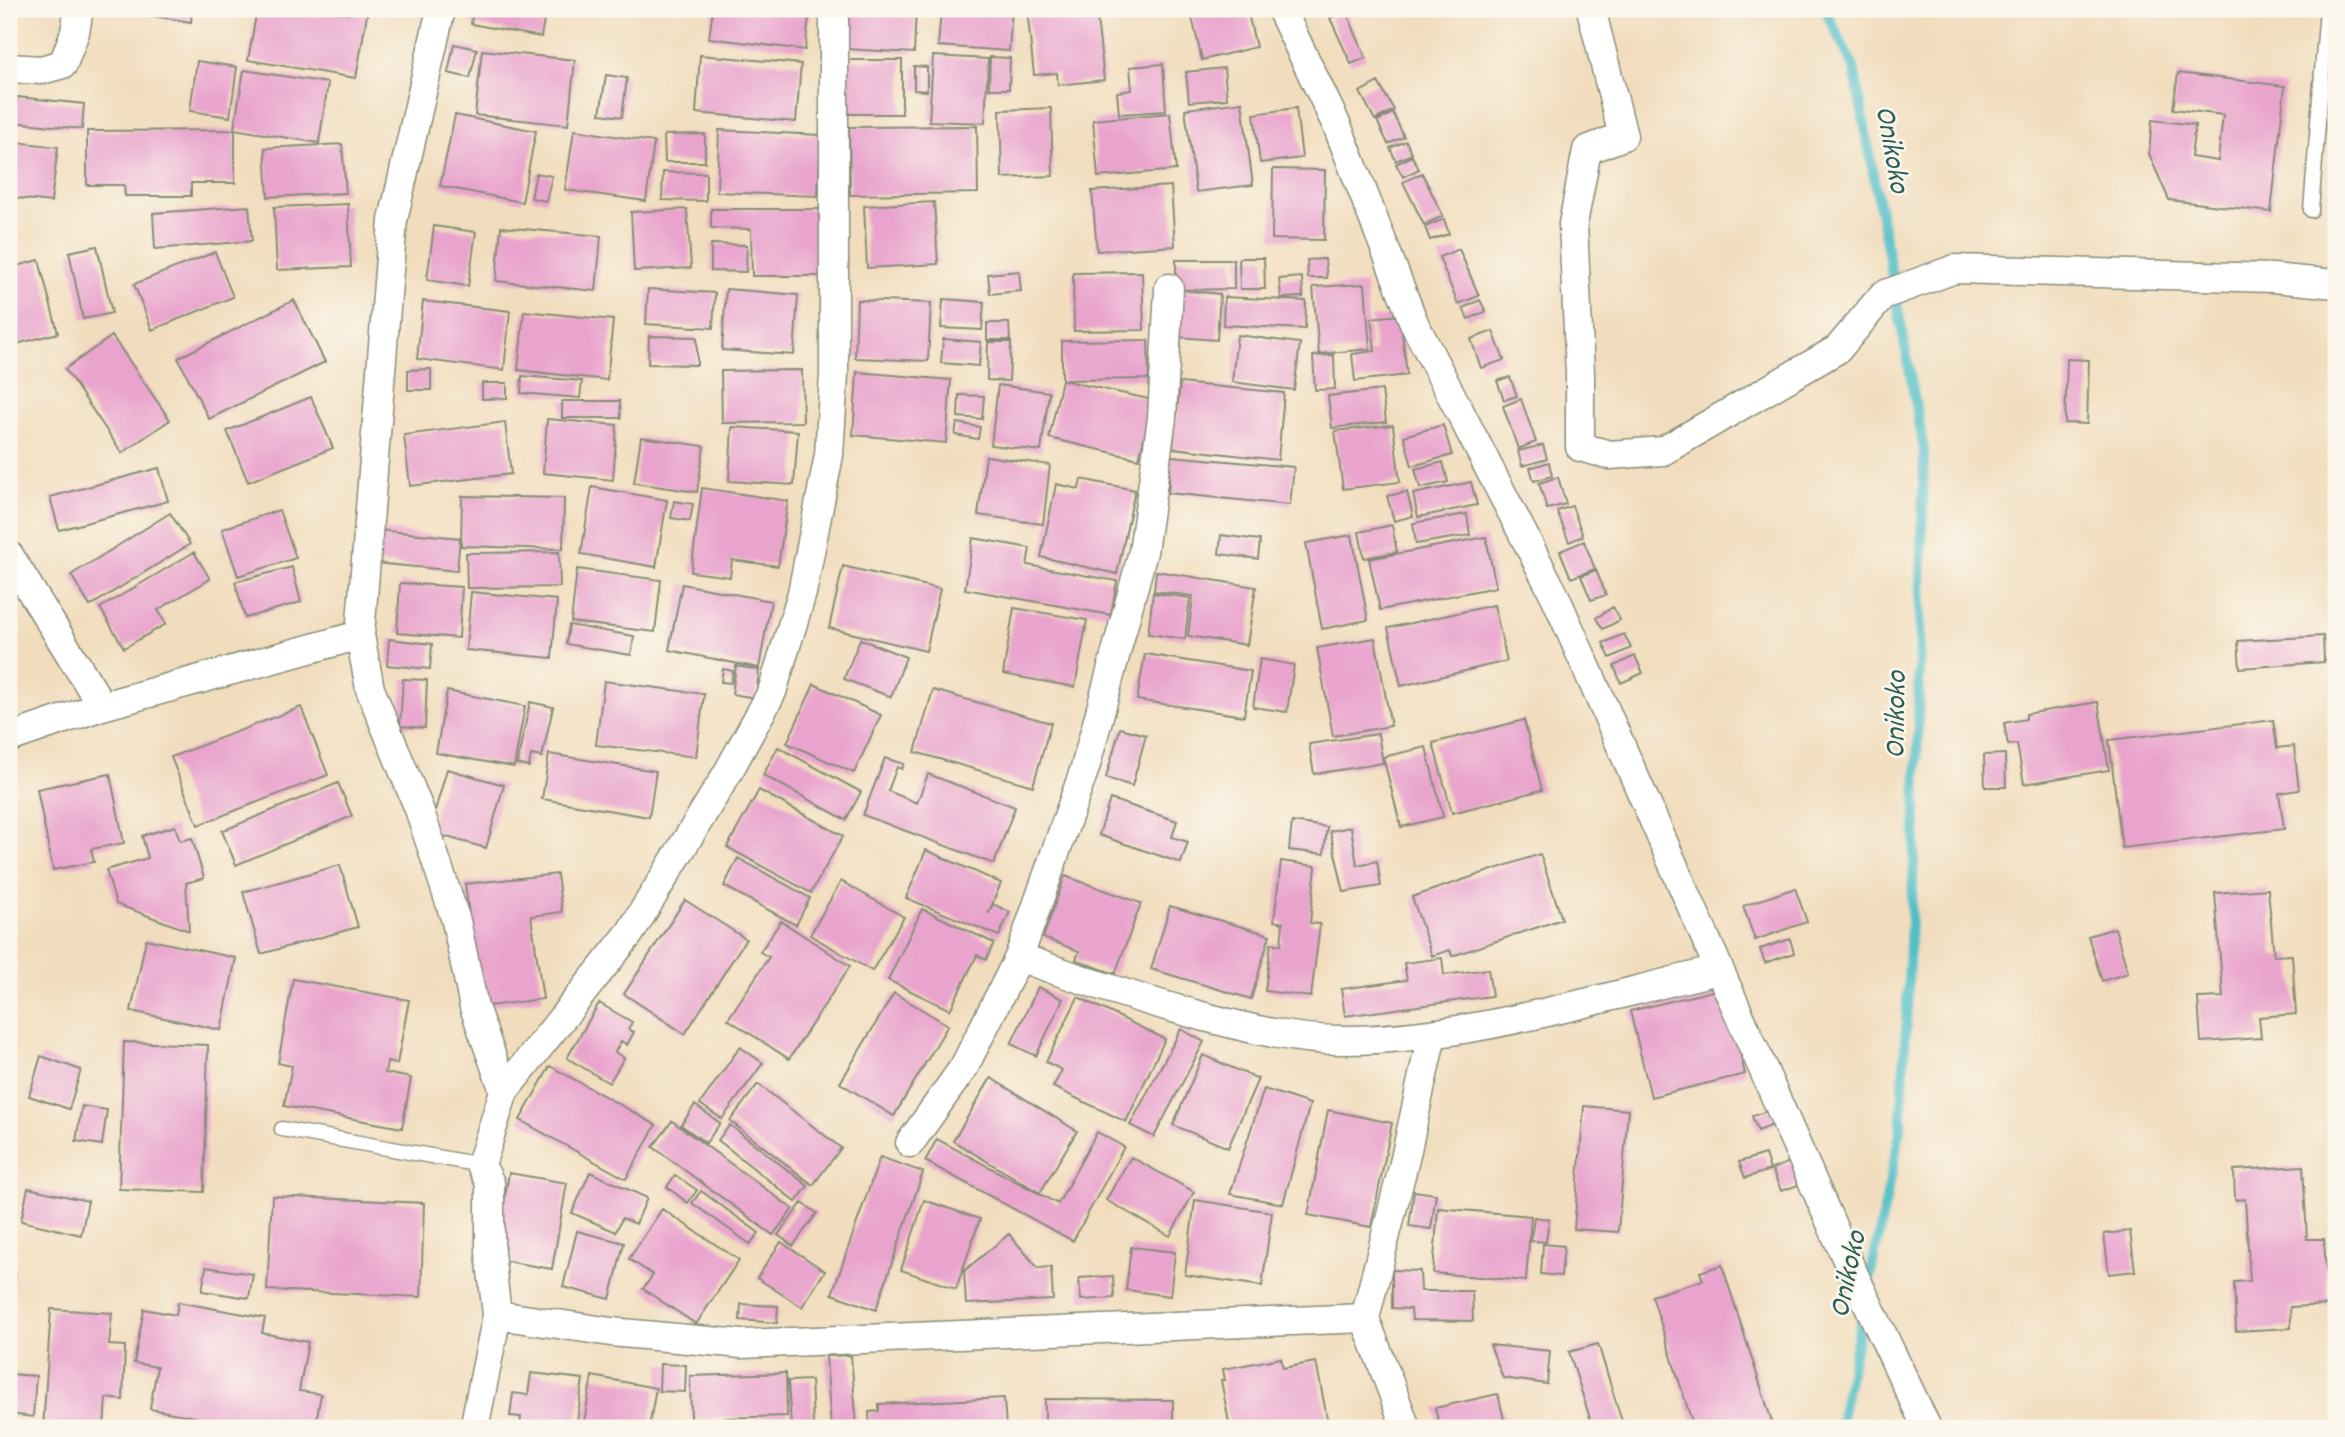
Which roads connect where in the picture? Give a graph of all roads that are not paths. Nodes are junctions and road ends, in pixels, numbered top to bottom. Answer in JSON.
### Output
{"nodes":[{"id":1,"x":79,"y":9,"type":"edge"},
{"id":2,"x":441,"y":9,"type":"edge"},
{"id":3,"x":834,"y":9,"type":"edge"},
{"id":4,"x":1281,"y":9,"type":"edge"},
{"id":5,"x":1591,"y":9,"type":"edge"},
{"id":6,"x":2327,"y":9,"type":"edge"},
{"id":7,"x":9,"y":68,"type":"edge"},
{"id":8,"x":2311,"y":210,"type":"dead end"},
{"id":9,"x":2336,"y":284,"type":"edge"},
{"id":10,"x":1169,"y":288,"type":"dead end"},
{"id":11,"x":9,"y":555,"type":"edge"},
{"id":12,"x":360,"y":635,"type":"junction"},
{"id":13,"x":102,"y":706,"type":"junction"},
{"id":14,"x":9,"y":738,"type":"edge"},
{"id":15,"x":1019,"y":957,"type":"junction"},
{"id":16,"x":1719,"y":970,"type":"junction"},
{"id":17,"x":1432,"y":1034,"type":"junction"},
{"id":18,"x":504,"y":1091,"type":"junction"},
{"id":19,"x":282,"y":1129,"type":"dead end"},
{"id":20,"x":910,"y":1143,"type":"dead end"},
{"id":21,"x":481,"y":1165,"type":"junction"},
{"id":22,"x":497,"y":1315,"type":"junction"},
{"id":23,"x":1365,"y":1318,"type":"junction"},
{"id":24,"x":1924,"y":1422,"type":"edge"},
{"id":25,"x":474,"y":1428,"type":"edge"},
{"id":26,"x":1406,"y":1428,"type":"edge"}],
"edges":[{"from":1,"to":7,"type":"street"},
{"from":2,"to":12,"type":"street"},
{"from":3,"to":18,"type":"street"},
{"from":4,"to":16,"type":"street"},
{"from":5,"to":9,"type":"street"},
{"from":6,"to":8,"type":"lane"},
{"from":10,"to":15,"type":"street"},
{"from":11,"to":13,"type":"street"},
{"from":12,"to":13,"type":"street"},
{"from":12,"to":18,"type":"street"},
{"from":13,"to":14,"type":"street"},
{"from":15,"to":17,"type":"street"},
{"from":15,"to":20,"type":"street"},
{"from":16,"to":17,"type":"street"},
{"from":16,"to":24,"type":"street"},
{"from":17,"to":23,"type":"street"},
{"from":18,"to":21,"type":"street"},
{"from":19,"to":21,"type":"lane"},
{"from":21,"to":22,"type":"street"},
{"from":22,"to":23,"type":"street"},
{"from":22,"to":25,"type":"street"},
{"from":23,"to":26,"type":"street"}]}
